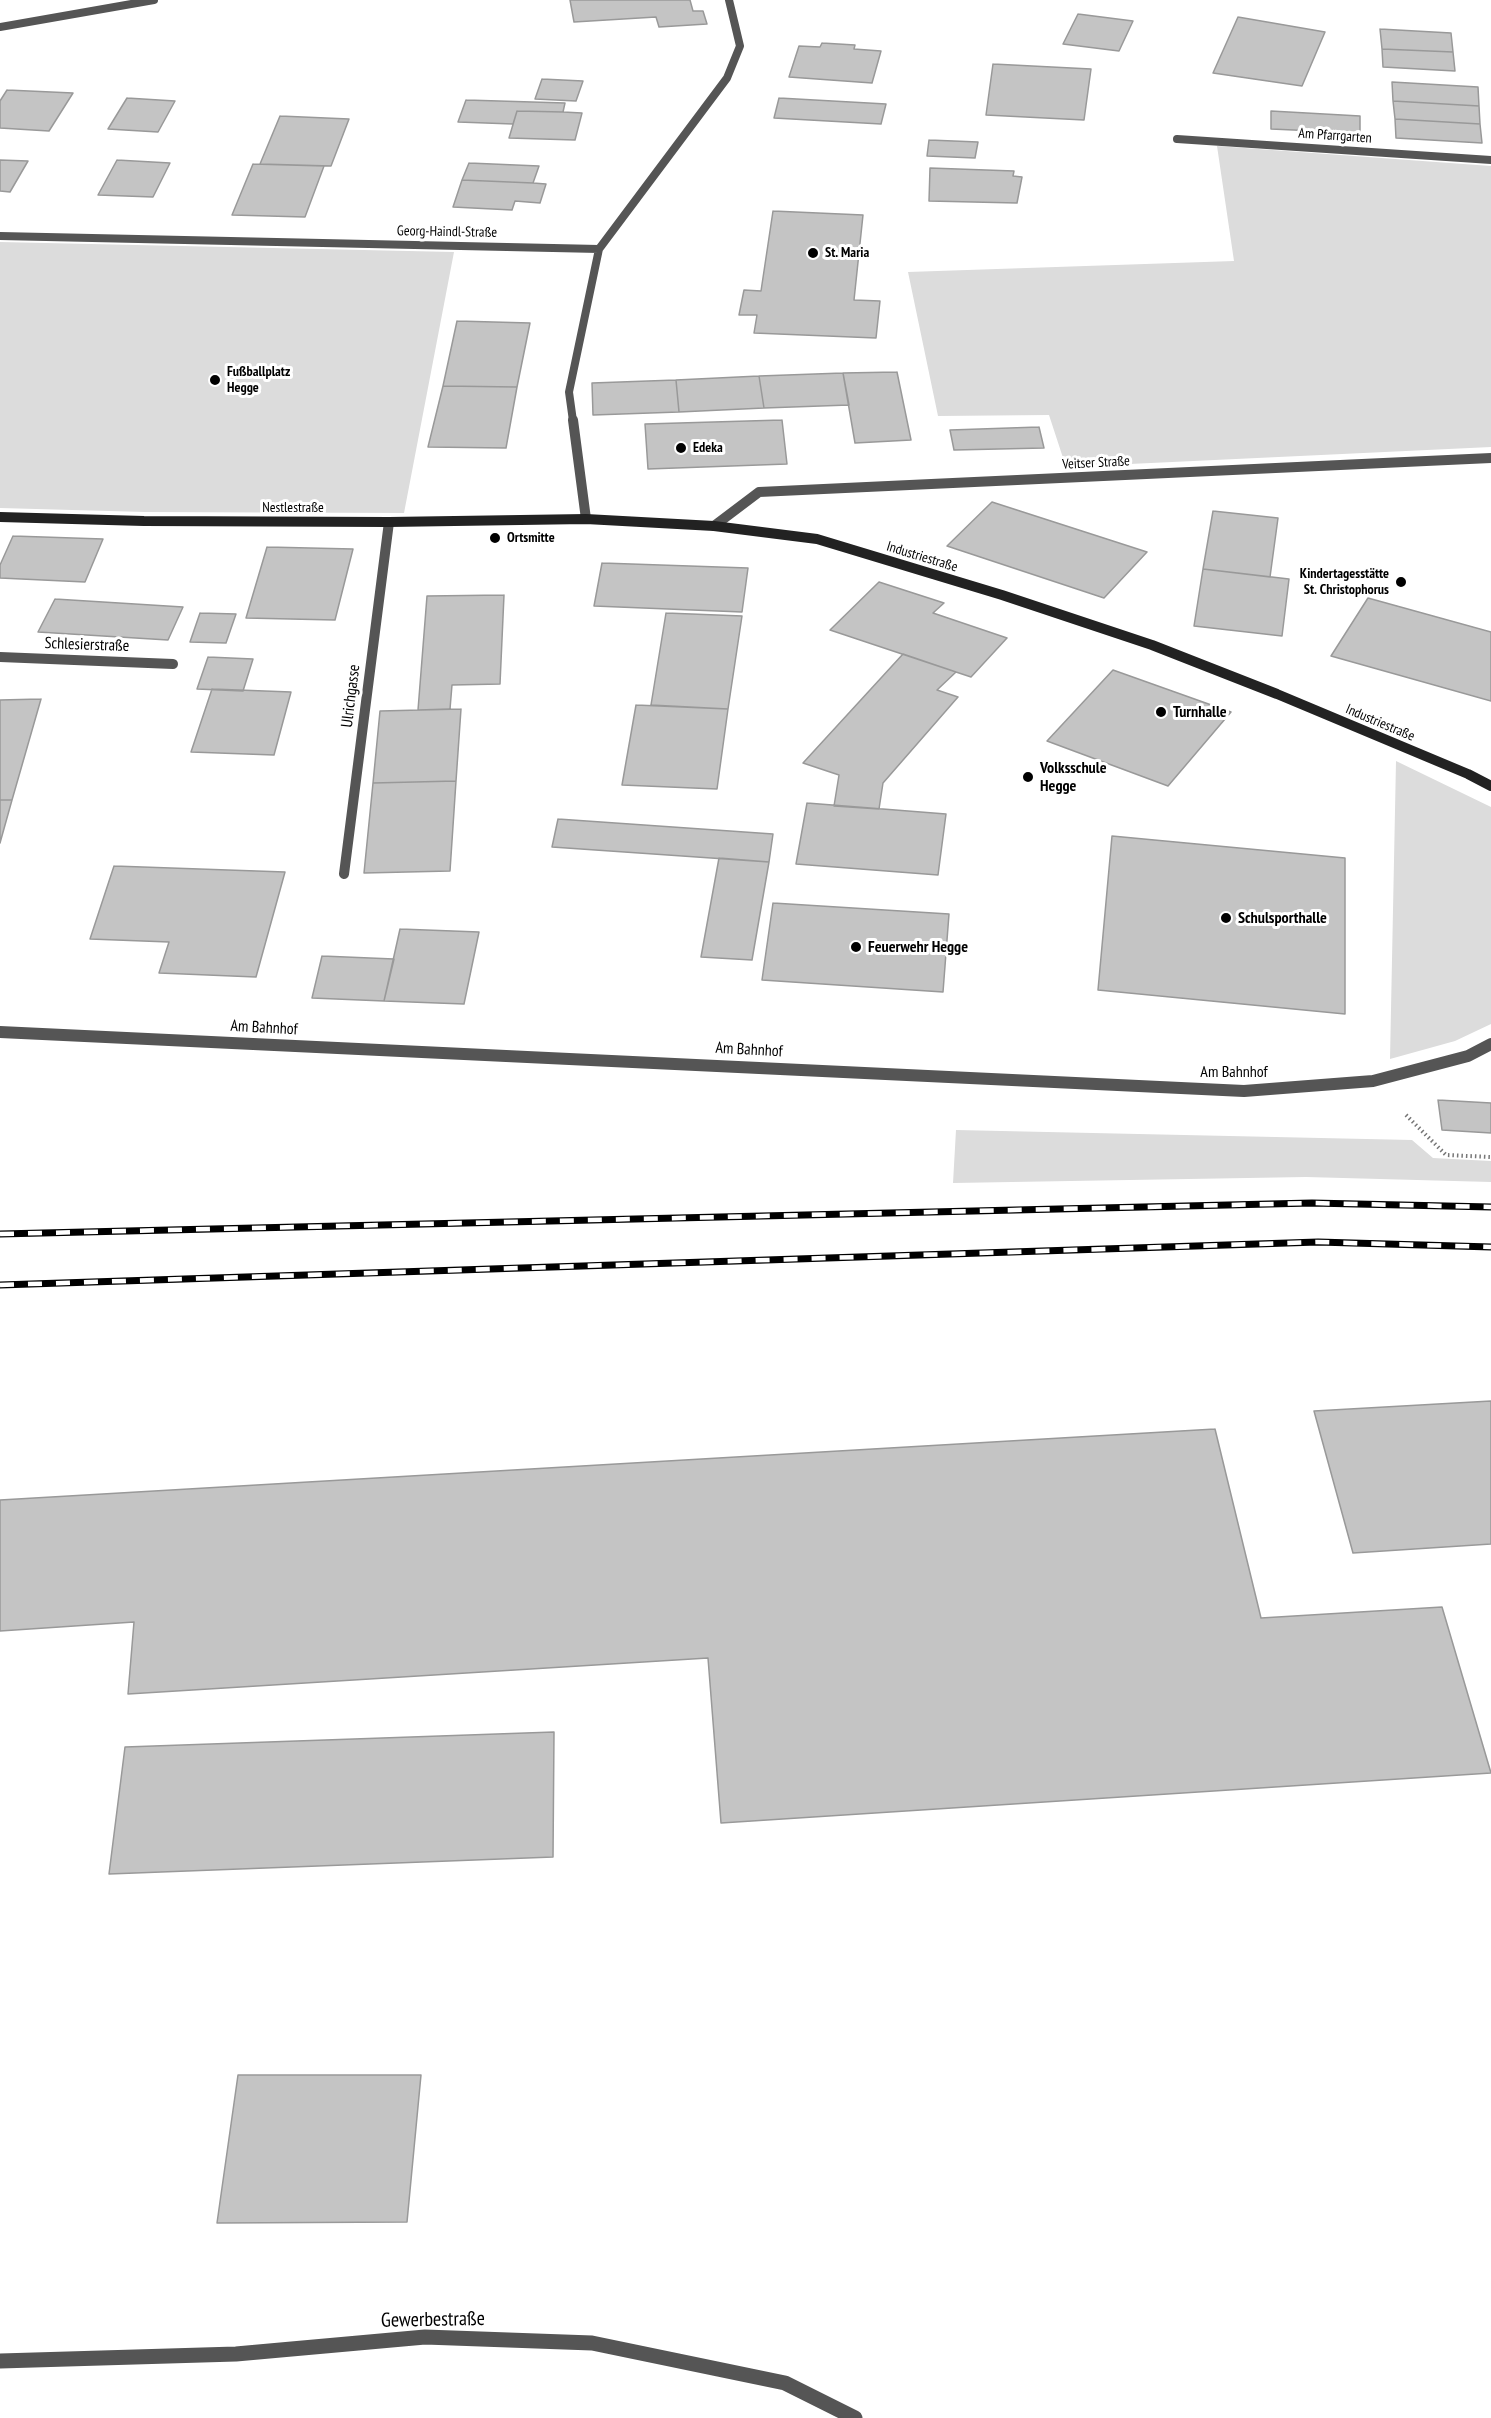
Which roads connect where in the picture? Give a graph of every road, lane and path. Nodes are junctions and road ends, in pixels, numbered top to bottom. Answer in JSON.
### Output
{"nodes":[{"id":1,"x":154,"y":0,"type":"edge"},
{"id":2,"x":729,"y":0,"type":"edge"},
{"id":3,"x":111,"y":3,"type":"edge"},
{"id":4,"x":0,"y":27,"type":"edge"},
{"id":5,"x":1177,"y":139,"type":"dead end"},
{"id":6,"x":1491,"y":160,"type":"edge"},
{"id":7,"x":0,"y":236,"type":"edge"},
{"id":8,"x":599,"y":249,"type":"junction"},
{"id":9,"x":1491,"y":458,"type":"edge"},
{"id":10,"x":0,"y":517,"type":"edge"},
{"id":11,"x":586,"y":519,"type":"junction"},
{"id":12,"x":389,"y":522,"type":"junction"},
{"id":13,"x":714,"y":526,"type":"junction"},
{"id":14,"x":0,"y":657,"type":"edge"},
{"id":15,"x":173,"y":663,"type":"dead end"},
{"id":16,"x":1491,"y":786,"type":"edge"},
{"id":17,"x":344,"y":874,"type":"dead end"},
{"id":18,"x":0,"y":1032,"type":"edge"},
{"id":19,"x":1491,"y":1044,"type":"edge"},
{"id":20,"x":1373,"y":1081,"type":"junction"},
{"id":21,"x":1491,"y":1157,"type":"edge"},
{"id":22,"x":0,"y":2361,"type":"edge"},
{"id":23,"x":855,"y":2418,"type":"edge"}],
"edges":[{"from":1,"to":3,"type":"street"},
{"from":2,"to":8,"type":"street"},
{"from":3,"to":4,"type":"street"},
{"from":5,"to":6,"type":"street","name":"Am Pfarrgarten"},
{"from":7,"to":8,"type":"street","name":"Georg-Haindl-Straße"},
{"from":8,"to":11,"type":"street"},
{"from":9,"to":13,"type":"street","name":"Veitser Straße"},
{"from":10,"to":12,"type":"street","name":"Nestlestraße"},
{"from":11,"to":12,"type":"street","name":"Nestlestraße"},
{"from":11,"to":13,"type":"street","name":"Industriestraße"},
{"from":12,"to":17,"type":"street","name":"Ulrichgasse"},
{"from":13,"to":16,"type":"street","name":"Industriestraße"},
{"from":14,"to":15,"type":"street","name":"Schlesierstraße"},
{"from":18,"to":20,"type":"street","name":"Am Bahnhof"},
{"from":19,"to":20,"type":"street","name":"Am Bahnhof"},
{"from":20,"to":21,"type":"path"},
{"from":22,"to":23,"type":"street","name":"Gewerbestraße"}]}
